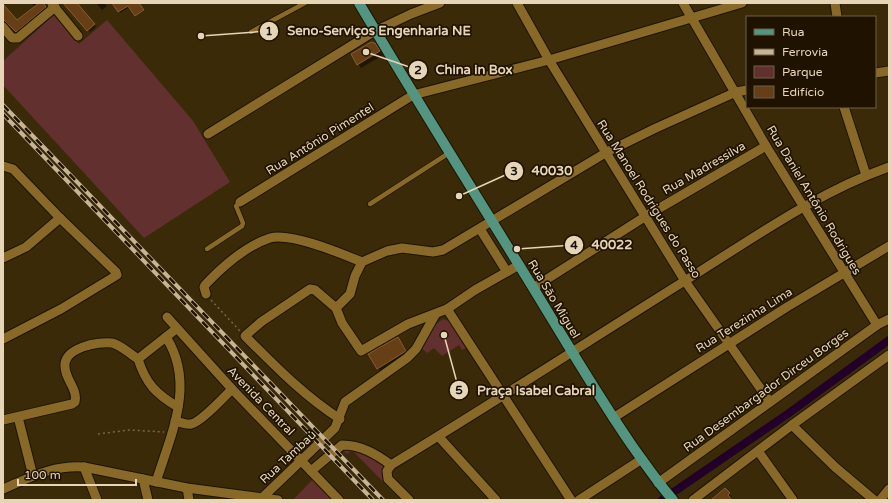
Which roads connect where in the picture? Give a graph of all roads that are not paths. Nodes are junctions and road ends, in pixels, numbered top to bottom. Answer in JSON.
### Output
{"nodes":[{"id":1,"x":305,"y":3,"type":"edge"},
{"id":2,"x":359,"y":3,"type":"edge"},
{"id":3,"x":440,"y":3,"type":"edge"},
{"id":4,"x":517,"y":3,"type":"edge"},
{"id":5,"x":683,"y":3,"type":"edge"},
{"id":6,"x":742,"y":3,"type":"edge"},
{"id":7,"x":835,"y":3,"type":"edge"},
{"id":8,"x":53,"y":5,"type":"edge"},
{"id":9,"x":836,"y":16,"type":"edge"},
{"id":10,"x":692,"y":17,"type":"junction"},
{"id":11,"x":3,"y":26,"type":"edge"},
{"id":12,"x":375,"y":31,"type":"junction"},
{"id":13,"x":251,"y":32,"type":"dead end"},
{"id":14,"x":78,"y":36,"type":"dead end"},
{"id":15,"x":549,"y":60,"type":"junction"},
{"id":16,"x":889,"y":71,"type":"edge"},
{"id":17,"x":876,"y":73,"type":"edge"},
{"id":18,"x":746,"y":90,"type":"edge"},
{"id":19,"x":736,"y":92,"type":"junction"},
{"id":20,"x":413,"y":96,"type":"junction"},
{"id":21,"x":844,"y":108,"type":"edge"},
{"id":22,"x":208,"y":134,"type":"dead end"},
{"id":23,"x":766,"y":146,"type":"junction"},
{"id":24,"x":606,"y":152,"type":"junction"},
{"id":25,"x":449,"y":153,"type":"junction"},
{"id":26,"x":3,"y":166,"type":"edge"},
{"id":27,"x":889,"y":167,"type":"edge"},
{"id":28,"x":866,"y":175,"type":"junction"},
{"id":29,"x":240,"y":202,"type":"joint"},
{"id":30,"x":370,"y":204,"type":"dead end"},
{"id":31,"x":804,"y":208,"type":"junction"},
{"id":32,"x":646,"y":216,"type":"junction"},
{"id":33,"x":60,"y":218,"type":"junction"},
{"id":34,"x":492,"y":221,"type":"junction"},
{"id":35,"x":480,"y":229,"type":"junction"},
{"id":36,"x":889,"y":246,"type":"edge"},
{"id":37,"x":207,"y":249,"type":"dead end"},
{"id":38,"x":3,"y":258,"type":"edge"},
{"id":39,"x":362,"y":262,"type":"junction"},
{"id":40,"x":519,"y":265,"type":"junction"},
{"id":41,"x":507,"y":272,"type":"junction"},
{"id":42,"x":844,"y":272,"type":"junction"},
{"id":43,"x":685,"y":281,"type":"junction"},
{"id":44,"x":533,"y":288,"type":"junction"},
{"id":45,"x":206,"y":294,"type":"road end"},
{"id":46,"x":336,"y":308,"type":"junction"},
{"id":47,"x":447,"y":309,"type":"junction"},
{"id":48,"x":435,"y":315,"type":"junction"},
{"id":49,"x":167,"y":317,"type":"dead end"},
{"id":50,"x":889,"y":319,"type":"edge"},
{"id":51,"x":877,"y":325,"type":"junction"},
{"id":52,"x":176,"y":329,"type":"junction"},
{"id":53,"x":166,"y":337,"type":"junction"},
{"id":54,"x":3,"y":339,"type":"edge"},
{"id":55,"x":728,"y":344,"type":"junction"},
{"id":56,"x":570,"y":352,"type":"junction"},
{"id":57,"x":889,"y":355,"type":"edge"},
{"id":58,"x":138,"y":359,"type":"junction"},
{"id":59,"x":232,"y":389,"type":"junction"},
{"id":60,"x":502,"y":395,"type":"junction"},
{"id":61,"x":770,"y":402,"type":"junction"},
{"id":62,"x":178,"y":407,"type":"junction"},
{"id":63,"x":18,"y":417,"type":"junction"},
{"id":64,"x":613,"y":418,"type":"junction"},
{"id":65,"x":340,"y":419,"type":"junction"},
{"id":66,"x":3,"y":420,"type":"edge"},
{"id":67,"x":175,"y":421,"type":"junction"},
{"id":68,"x":792,"y":425,"type":"junction"},
{"id":69,"x":439,"y":437,"type":"junction"},
{"id":70,"x":758,"y":451,"type":"junction"},
{"id":71,"x":642,"y":459,"type":"junction"},
{"id":72,"x":301,"y":460,"type":"junction"},
{"id":73,"x":391,"y":465,"type":"junction"},
{"id":74,"x":84,"y":467,"type":"junction"},
{"id":75,"x":311,"y":471,"type":"junction"},
{"id":76,"x":33,"y":476,"type":"junction"},
{"id":77,"x":143,"y":479,"type":"junction"},
{"id":78,"x":156,"y":482,"type":"junction"},
{"id":79,"x":658,"y":483,"type":"junction"},
{"id":80,"x":187,"y":488,"type":"junction"},
{"id":81,"x":3,"y":489,"type":"edge"},
{"id":82,"x":889,"y":489,"type":"edge"},
{"id":83,"x":263,"y":497,"type":"junction"},
{"id":84,"x":670,"y":497,"type":"edge"},
{"id":85,"x":97,"y":500,"type":"edge"},
{"id":86,"x":148,"y":500,"type":"edge"},
{"id":87,"x":188,"y":500,"type":"edge"},
{"id":88,"x":278,"y":500,"type":"edge"},
{"id":89,"x":339,"y":500,"type":"edge"},
{"id":90,"x":408,"y":500,"type":"edge"},
{"id":91,"x":496,"y":500,"type":"edge"},
{"id":92,"x":571,"y":500,"type":"edge"},
{"id":93,"x":579,"y":500,"type":"edge"},
{"id":94,"x":693,"y":500,"type":"edge"},
{"id":95,"x":793,"y":500,"type":"edge"},
{"id":96,"x":874,"y":500,"type":"edge"},
{"id":97,"x":880,"y":500,"type":"edge"}],
"edges":[{"from":1,"to":13,"type":"lane"},
{"from":2,"to":12,"type":"main road","name":"Rua São Miguel"},
{"from":3,"to":12,"type":"street"},
{"from":4,"to":15,"type":"street","name":"Rua Manoel Rodrigues do Passo"},
{"from":5,"to":10,"type":"street","name":"Rua Daniel Antônio Rodrigues"},
{"from":6,"to":10,"type":"street","name":"Rua Antônio Pimentel"},
{"from":7,"to":9,"type":"street"},
{"from":8,"to":11,"type":"street"},
{"from":8,"to":14,"type":"street"},
{"from":10,"to":15,"type":"street","name":"Rua Antônio Pimentel"},
{"from":10,"to":19,"type":"street","name":"Rua Daniel Antônio Rodrigues"},
{"from":12,"to":20,"type":"main road","name":"Rua São Miguel"},
{"from":12,"to":22,"type":"street"},
{"from":15,"to":20,"type":"street","name":"Rua Antônio Pimentel"},
{"from":15,"to":24,"type":"street","name":"Rua Manoel Rodrigues do Passo"},
{"from":16,"to":17,"type":"street"},
{"from":18,"to":19,"type":"street"},
{"from":19,"to":23,"type":"street","name":"Rua Daniel Antônio Rodrigues"},
{"from":19,"to":24,"type":"street"},
{"from":20,"to":25,"type":"main road","name":"Rua São Miguel"},
{"from":20,"to":29,"type":"street","name":"Rua Antônio Pimentel"},
{"from":21,"to":28,"type":"street"},
{"from":23,"to":31,"type":"street","name":"Rua Daniel Antônio Rodrigues"},
{"from":23,"to":32,"type":"street","name":"Rua Madressilva"},
{"from":24,"to":32,"type":"street","name":"Rua Manoel Rodrigues do Passo"},
{"from":24,"to":34,"type":"street"},
{"from":25,"to":30,"type":"lane"},
{"from":25,"to":34,"type":"main road","name":"Rua São Miguel"},
{"from":26,"to":33,"type":"street"},
{"from":27,"to":28,"type":"street"},
{"from":28,"to":31,"type":"street"},
{"from":29,"to":37,"type":"lane"},
{"from":31,"to":42,"type":"street","name":"Rua Daniel Antônio Rodrigues"},
{"from":31,"to":43,"type":"street"},
{"from":32,"to":43,"type":"street","name":"Rua Manoel Rodrigues do Passo"},
{"from":32,"to":44,"type":"street","name":"Rua Madressilva"},
{"from":33,"to":38,"type":"street"},
{"from":33,"to":54,"type":"street"},
{"from":34,"to":35,"type":"street"},
{"from":34,"to":40,"type":"main road","name":"Rua São Miguel"},
{"from":35,"to":39,"type":"street"},
{"from":35,"to":41,"type":"street"},
{"from":36,"to":42,"type":"street","name":"Rua Terezinha Lima"},
{"from":39,"to":45,"type":"street"},
{"from":39,"to":46,"type":"street"},
{"from":40,"to":41,"type":"street"},
{"from":40,"to":44,"type":"main road","name":"Rua São Miguel"},
{"from":41,"to":47,"type":"street"},
{"from":42,"to":51,"type":"street","name":"Rua Daniel Antônio Rodrigues"},
{"from":42,"to":55,"type":"street","name":"Rua Terezinha Lima"},
{"from":43,"to":55,"type":"street","name":"Rua Manoel Rodrigues do Passo"},
{"from":43,"to":56,"type":"street"},
{"from":44,"to":56,"type":"main road","name":"Rua São Miguel"},
{"from":46,"to":48,"type":"street"},
{"from":46,"to":65,"type":"street"},
{"from":47,"to":48,"type":"street"},
{"from":47,"to":60,"type":"street"},
{"from":48,"to":65,"type":"street","name":"Rua Tambaú"},
{"from":49,"to":52,"type":"street","name":"Avenida Central"},
{"from":50,"to":51,"type":"street","name":"Rua Desembargador Dirceu Borges"},
{"from":51,"to":61,"type":"street","name":"Rua Desembargador Dirceu Borges"},
{"from":52,"to":53,"type":"street"},
{"from":52,"to":59,"type":"street","name":"Avenida Central"},
{"from":53,"to":58,"type":"street"},
{"from":53,"to":62,"type":"street"},
{"from":55,"to":61,"type":"street","name":"Rua Manoel Rodrigues do Passo"},
{"from":55,"to":64,"type":"street","name":"Rua Terezinha Lima"},
{"from":56,"to":60,"type":"street"},
{"from":56,"to":64,"type":"main road","name":"Rua São Miguel"},
{"from":57,"to":68,"type":"street"},
{"from":58,"to":62,"type":"street"},
{"from":58,"to":63,"type":"street"},
{"from":59,"to":67,"type":"street"},
{"from":59,"to":72,"type":"street","name":"Avenida Central"},
{"from":60,"to":69,"type":"street"},
{"from":60,"to":92,"type":"street"},
{"from":61,"to":79,"type":"street","name":"Rua Desembargador Dirceu Borges"},
{"from":62,"to":67,"type":"street"},
{"from":63,"to":66,"type":"street"},
{"from":63,"to":76,"type":"street"},
{"from":64,"to":71,"type":"main road","name":"Rua São Miguel"},
{"from":65,"to":72,"type":"street","name":"Rua Tambaú"},
{"from":67,"to":78,"type":"street"},
{"from":68,"to":70,"type":"street"},
{"from":68,"to":96,"type":"street"},
{"from":69,"to":73,"type":"street"},
{"from":69,"to":91,"type":"street"},
{"from":70,"to":94,"type":"street"},
{"from":70,"to":95,"type":"street"},
{"from":71,"to":79,"type":"main road","name":"Rua São Miguel"},
{"from":71,"to":93,"type":"street"},
{"from":72,"to":75,"type":"street","name":"Avenida Central"},
{"from":72,"to":83,"type":"street","name":"Rua Tambaú"},
{"from":73,"to":75,"type":"street"},
{"from":73,"to":90,"type":"street"},
{"from":74,"to":76,"type":"street"},
{"from":74,"to":77,"type":"street"},
{"from":74,"to":85,"type":"street"},
{"from":75,"to":89,"type":"street","name":"Avenida Central"},
{"from":76,"to":81,"type":"street"},
{"from":77,"to":78,"type":"street"},
{"from":77,"to":86,"type":"street"},
{"from":78,"to":80,"type":"street"},
{"from":79,"to":84,"type":"main road","name":"Rua São Miguel"},
{"from":80,"to":83,"type":"street"},
{"from":80,"to":87,"type":"street"},
{"from":82,"to":97,"type":"street"},
{"from":83,"to":88,"type":"street"}]}
